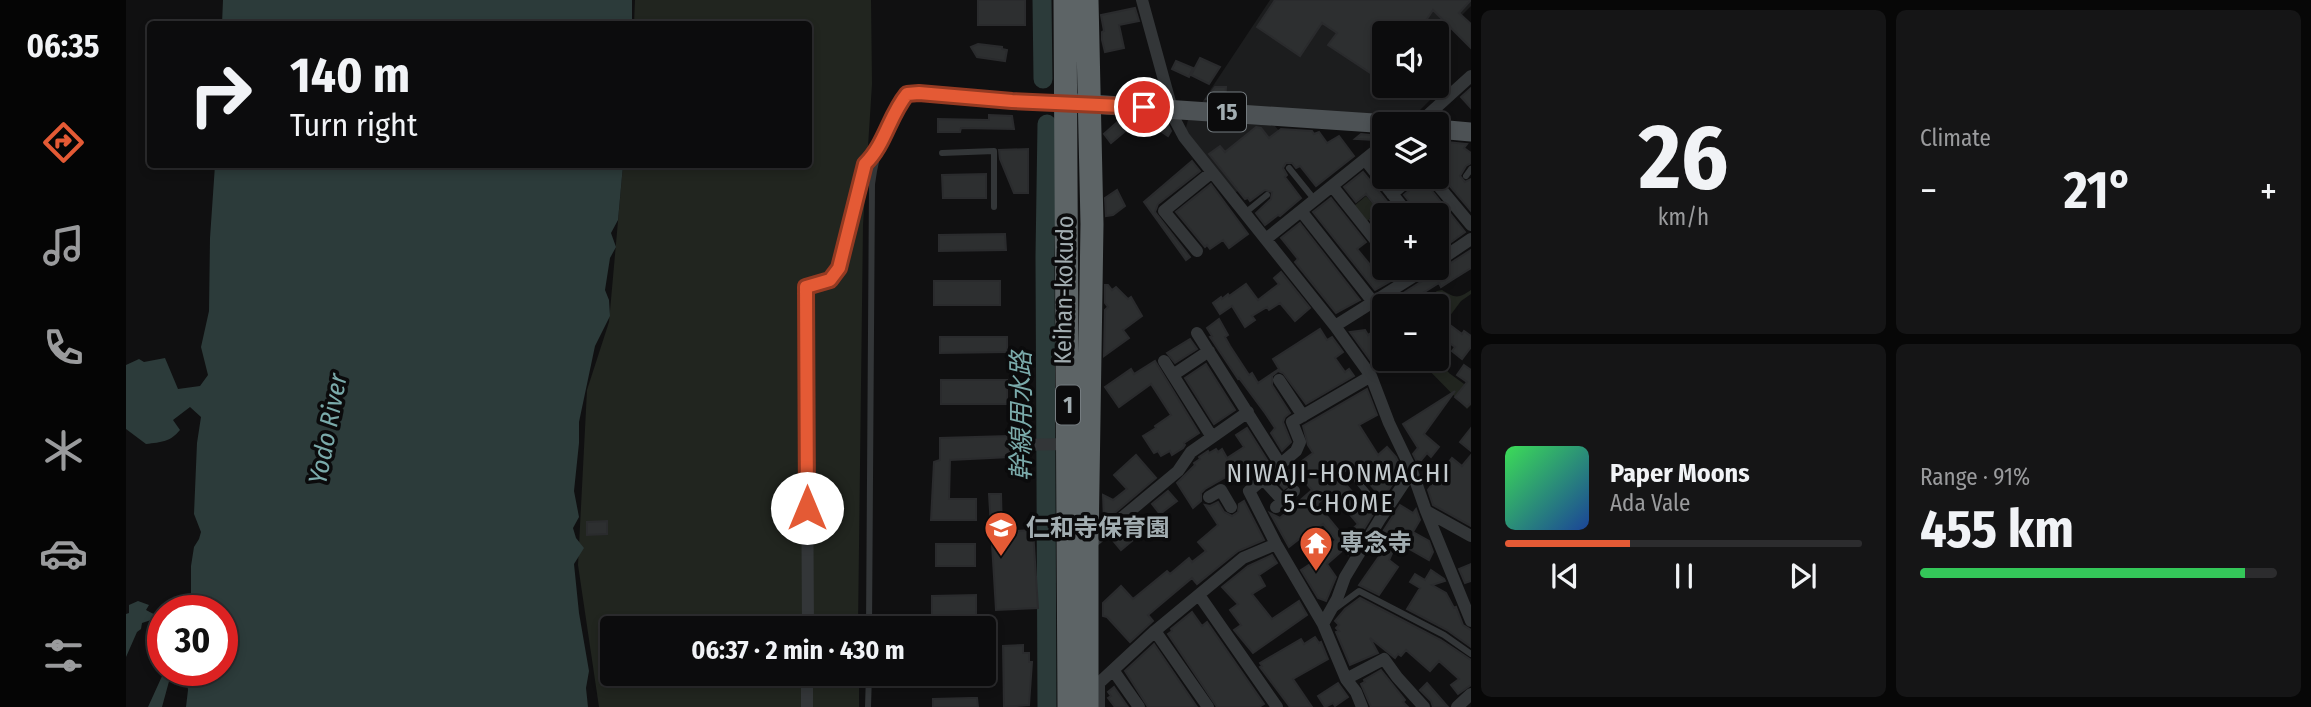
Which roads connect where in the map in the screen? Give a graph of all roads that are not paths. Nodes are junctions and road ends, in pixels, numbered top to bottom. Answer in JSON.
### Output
{"nodes":[{"id":1,"x":1065,"y":0,"type":"edge"},
{"id":2,"x":1087,"y":0,"type":"edge"},
{"id":3,"x":1142,"y":0,"type":"edge"},
{"id":4,"x":1471,"y":76,"type":"edge"},
{"id":5,"x":1065,"y":103,"type":"junction"},
{"id":6,"x":1089,"y":103,"type":"junction"},
{"id":7,"x":1172,"y":108,"type":"junction"},
{"id":8,"x":1431,"y":112,"type":"edge"},
{"id":9,"x":1372,"y":123,"type":"edge"},
{"id":10,"x":1449,"y":130,"type":"edge"},
{"id":11,"x":1471,"y":132,"type":"edge"},
{"id":12,"x":876,"y":153,"type":"junction"},
{"id":13,"x":942,"y":153,"type":"dead end"},
{"id":14,"x":1372,"y":155,"type":"edge"},
{"id":15,"x":1366,"y":161,"type":"junction"},
{"id":16,"x":1289,"y":168,"type":"dead end"},
{"id":17,"x":1212,"y":172,"type":"junction"},
{"id":18,"x":1333,"y":187,"type":"junction"},
{"id":19,"x":1398,"y":189,"type":"edge"},
{"id":20,"x":1441,"y":189,"type":"edge"},
{"id":21,"x":1392,"y":194,"type":"junction"},
{"id":22,"x":1267,"y":195,"type":"dead end"},
{"id":23,"x":1315,"y":200,"type":"junction"},
{"id":24,"x":1399,"y":203,"type":"edge"},
{"id":25,"x":994,"y":207,"type":"dead end"},
{"id":26,"x":1301,"y":211,"type":"junction"},
{"id":27,"x":1245,"y":213,"type":"junction"},
{"id":28,"x":1471,"y":225,"type":"edge"},
{"id":29,"x":1372,"y":236,"type":"edge"},
{"id":30,"x":1266,"y":239,"type":"junction"},
{"id":31,"x":1471,"y":240,"type":"edge"},
{"id":32,"x":1197,"y":251,"type":"dead end"},
{"id":33,"x":1449,"y":251,"type":"edge"},
{"id":34,"x":1408,"y":280,"type":"edge"},
{"id":35,"x":806,"y":287,"type":"joint"},
{"id":36,"x":1386,"y":294,"type":"edge"},
{"id":37,"x":1372,"y":301,"type":"edge"},
{"id":38,"x":1372,"y":303,"type":"edge"},
{"id":39,"x":1335,"y":326,"type":"junction"},
{"id":40,"x":1197,"y":333,"type":"dead end"},
{"id":41,"x":1209,"y":351,"type":"junction"},
{"id":42,"x":1164,"y":361,"type":"dead end"},
{"id":43,"x":1173,"y":374,"type":"junction"},
{"id":44,"x":1371,"y":376,"type":"junction"},
{"id":45,"x":1279,"y":380,"type":"dead end"},
{"id":46,"x":1248,"y":412,"type":"junction"},
{"id":47,"x":1303,"y":416,"type":"junction"},
{"id":48,"x":1212,"y":437,"type":"junction"},
{"id":49,"x":1020,"y":444,"type":"dead end"},
{"id":50,"x":1053,"y":445,"type":"junction"},
{"id":51,"x":1280,"y":464,"type":"junction"},
{"id":52,"x":1412,"y":471,"type":"junction"},
{"id":53,"x":1351,"y":473,"type":"dead end"},
{"id":54,"x":1264,"y":480,"type":"junction"},
{"id":55,"x":1249,"y":491,"type":"junction"},
{"id":56,"x":1294,"y":491,"type":"dead end"},
{"id":57,"x":1209,"y":497,"type":"dead end"},
{"id":58,"x":1426,"y":511,"type":"junction"},
{"id":59,"x":1384,"y":513,"type":"junction"},
{"id":60,"x":1471,"y":536,"type":"edge"},
{"id":61,"x":1276,"y":544,"type":"junction"},
{"id":62,"x":1087,"y":547,"type":"junction"},
{"id":63,"x":1199,"y":595,"type":"junction"},
{"id":64,"x":808,"y":616,"type":"edge"},
{"id":65,"x":869,"y":616,"type":"edge"},
{"id":66,"x":1326,"y":619,"type":"junction"},
{"id":67,"x":1471,"y":621,"type":"edge"},
{"id":68,"x":1155,"y":631,"type":"junction"},
{"id":69,"x":1471,"y":654,"type":"edge"},
{"id":70,"x":1113,"y":670,"type":"junction"},
{"id":71,"x":1346,"y":679,"type":"junction"},
{"id":72,"x":807,"y":686,"type":"edge"},
{"id":73,"x":869,"y":686,"type":"edge"},
{"id":74,"x":1091,"y":692,"type":"edge"},
{"id":75,"x":1471,"y":694,"type":"edge"},
{"id":76,"x":807,"y":707,"type":"edge"},
{"id":77,"x":869,"y":707,"type":"edge"},
{"id":78,"x":1069,"y":707,"type":"edge"},
{"id":79,"x":1099,"y":707,"type":"edge"},
{"id":80,"x":1139,"y":707,"type":"edge"},
{"id":81,"x":1208,"y":707,"type":"edge"},
{"id":82,"x":1277,"y":707,"type":"edge"},
{"id":83,"x":1362,"y":707,"type":"edge"},
{"id":84,"x":1424,"y":707,"type":"edge"},
{"id":85,"x":1457,"y":707,"type":"edge"}],
"edges":[{"from":1,"to":5,"type":"highway","name":"Keihan-kokudo","number":"1"},
{"from":2,"to":6,"type":"highway","name":"Keihan-kokudo","number":"1"},
{"from":3,"to":7,"type":"street"},
{"from":4,"to":8,"type":"street"},
{"from":5,"to":6,"type":"main road","number":"15"},
{"from":5,"to":12,"type":"lane"},
{"from":5,"to":50,"type":"highway","name":"Keihan-kokudo","number":"1"},
{"from":6,"to":7,"type":"main road","number":"15"},
{"from":6,"to":62,"type":"highway","name":"Keihan-kokudo","number":"1"},
{"from":7,"to":9,"type":"main road","number":"15"},
{"from":7,"to":17,"type":"street"},
{"from":10,"to":11,"type":"main road"},
{"from":12,"to":35,"type":"lane"},
{"from":12,"to":65,"type":"lane"},
{"from":13,"to":25,"type":"lane"},
{"from":14,"to":15,"type":"street"},
{"from":15,"to":18,"type":"street"},
{"from":15,"to":21,"type":"street"},
{"from":16,"to":23,"type":"lane"},
{"from":17,"to":27,"type":"street"},
{"from":17,"to":32,"type":"street"},
{"from":18,"to":23,"type":"street"},
{"from":18,"to":29,"type":"street"},
{"from":19,"to":21,"type":"street"},
{"from":20,"to":28,"type":"street"},
{"from":21,"to":24,"type":"street"},
{"from":22,"to":27,"type":"lane"},
{"from":23,"to":26,"type":"street"},
{"from":26,"to":30,"type":"street"},
{"from":26,"to":37,"type":"street"},
{"from":27,"to":30,"type":"street"},
{"from":30,"to":39,"type":"street"},
{"from":31,"to":33,"type":"street"},
{"from":34,"to":36,"type":"street"},
{"from":35,"to":64,"type":"street"},
{"from":38,"to":39,"type":"street"},
{"from":39,"to":44,"type":"street"},
{"from":40,"to":41,"type":"street"},
{"from":41,"to":43,"type":"street"},
{"from":41,"to":46,"type":"street"},
{"from":42,"to":43,"type":"street"},
{"from":43,"to":48,"type":"street"},
{"from":44,"to":47,"type":"street"},
{"from":44,"to":52,"type":"street"},
{"from":45,"to":47,"type":"street"},
{"from":46,"to":48,"type":"street"},
{"from":46,"to":51,"type":"street"},
{"from":47,"to":51,"type":"street"},
{"from":48,"to":62,"type":"street"},
{"from":49,"to":50,"type":"street"},
{"from":50,"to":78,"type":"highway","name":"Keihan-kokudo","number":"1"},
{"from":51,"to":54,"type":"street"},
{"from":52,"to":58,"type":"street"},
{"from":52,"to":59,"type":"street"},
{"from":53,"to":59,"type":"lane"},
{"from":54,"to":55,"type":"street"},
{"from":54,"to":56,"type":"street"},
{"from":55,"to":57,"type":"street"},
{"from":55,"to":61,"type":"street"},
{"from":58,"to":60,"type":"street"},
{"from":58,"to":67,"type":"street"},
{"from":59,"to":66,"type":"street"},
{"from":61,"to":63,"type":"street"},
{"from":61,"to":66,"type":"street"},
{"from":62,"to":74,"type":"highway","name":"Keihan-kokudo","number":"1"},
{"from":63,"to":68,"type":"street"},
{"from":63,"to":82,"type":"street"},
{"from":66,"to":69,"type":"lane"},
{"from":66,"to":71,"type":"street"},
{"from":68,"to":70,"type":"street"},
{"from":68,"to":81,"type":"street"},
{"from":70,"to":74,"type":"street"},
{"from":70,"to":80,"type":"street"},
{"from":71,"to":83,"type":"street"},
{"from":71,"to":84,"type":"street"},
{"from":72,"to":76,"type":"street"},
{"from":73,"to":77,"type":"lane"},
{"from":74,"to":79,"type":"street"},
{"from":75,"to":85,"type":"street"}]}
